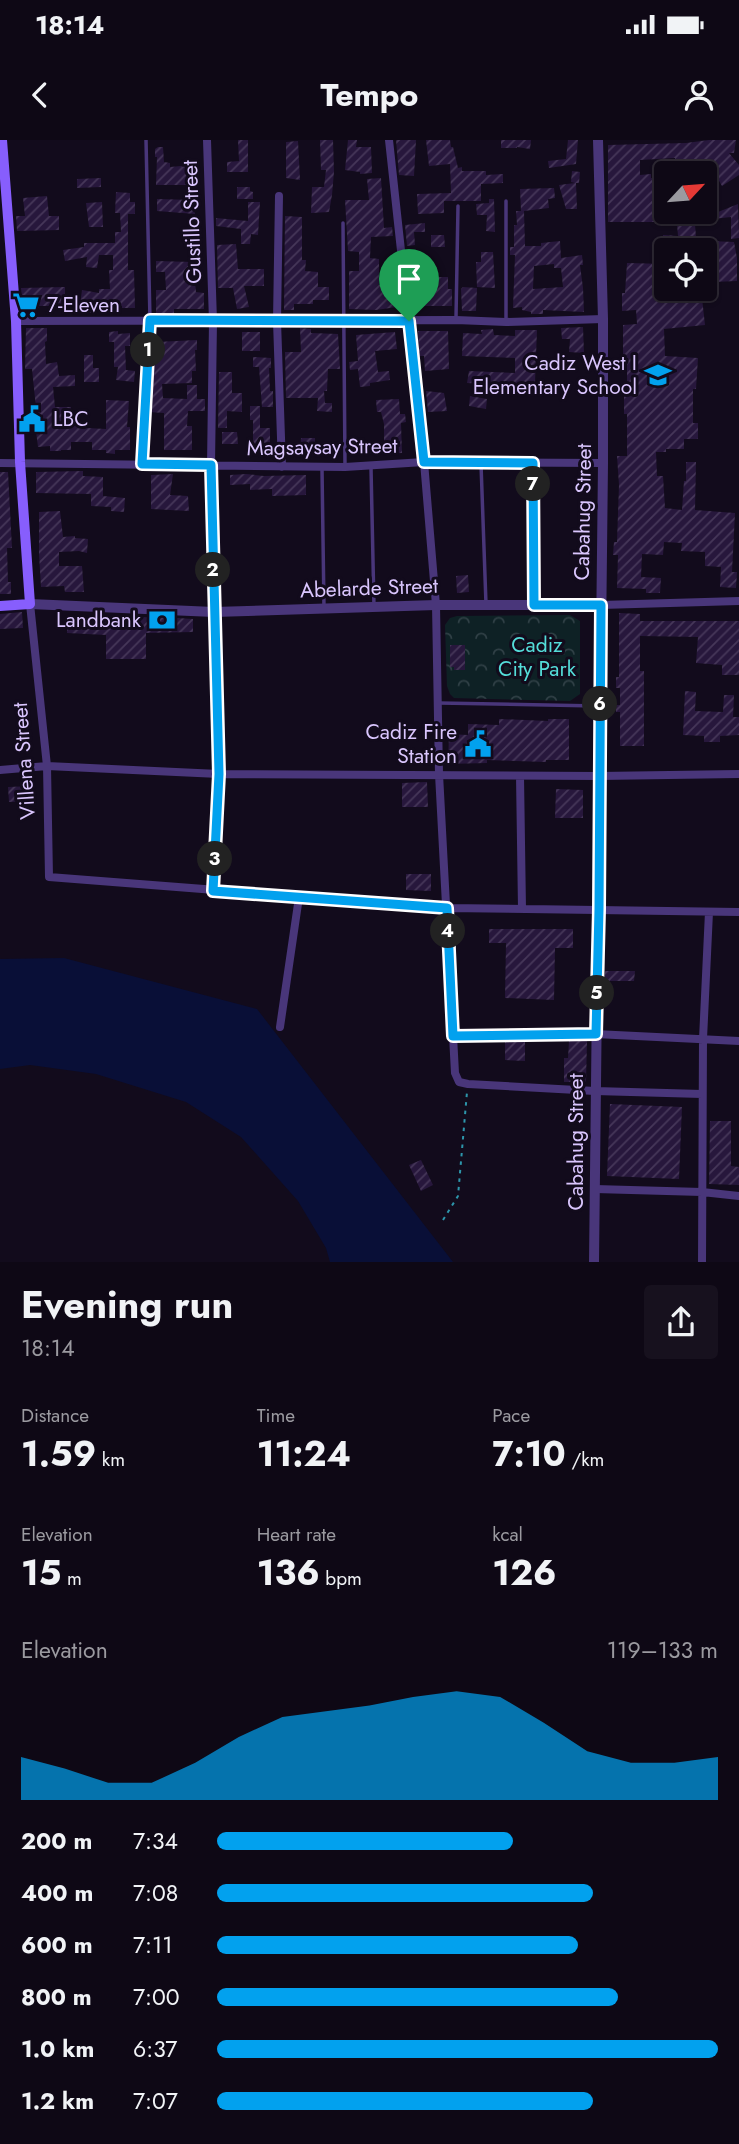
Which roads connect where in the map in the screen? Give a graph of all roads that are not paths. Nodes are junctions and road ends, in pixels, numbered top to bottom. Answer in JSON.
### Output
{"nodes":[{"id":1,"x":4,"y":140,"type":"edge"},
{"id":2,"x":146,"y":140,"type":"edge"},
{"id":3,"x":207,"y":140,"type":"edge"},
{"id":4,"x":389,"y":140,"type":"edge"},
{"id":5,"x":598,"y":140,"type":"edge"},
{"id":6,"x":279,"y":196,"type":"dead end"},
{"id":7,"x":506,"y":201,"type":"dead end"},
{"id":8,"x":458,"y":206,"type":"dead end"},
{"id":9,"x":344,"y":223,"type":"dead end"},
{"id":10,"x":603,"y":319,"type":"junction"},
{"id":11,"x":150,"y":320,"type":"junction"},
{"id":12,"x":456,"y":320,"type":"junction"},
{"id":13,"x":16,"y":321,"type":"junction"},
{"id":14,"x":213,"y":321,"type":"junction"},
{"id":15,"x":277,"y":321,"type":"junction"},
{"id":16,"x":343,"y":321,"type":"junction"},
{"id":17,"x":409,"y":321,"type":"junction"},
{"id":18,"x":506,"y":322,"type":"junction"},
{"id":19,"x":20,"y":462,"type":"junction"},
{"id":20,"x":424,"y":462,"type":"junction"},
{"id":21,"x":481,"y":462,"type":"junction"},
{"id":22,"x":0,"y":463,"type":"edge"},
{"id":23,"x":533,"y":463,"type":"junction"},
{"id":24,"x":603,"y":463,"type":"junction"},
{"id":25,"x":142,"y":464,"type":"junction"},
{"id":26,"x":211,"y":465,"type":"junction"},
{"id":27,"x":371,"y":466,"type":"junction"},
{"id":28,"x":282,"y":467,"type":"junction"},
{"id":29,"x":322,"y":467,"type":"junction"},
{"id":30,"x":345,"y":467,"type":"junction"},
{"id":31,"x":739,"y":601,"type":"edge"},
{"id":32,"x":30,"y":604,"type":"junction"},
{"id":33,"x":436,"y":605,"type":"junction"},
{"id":34,"x":486,"y":605,"type":"junction"},
{"id":35,"x":534,"y":605,"type":"junction"},
{"id":36,"x":601,"y":605,"type":"junction"},
{"id":37,"x":0,"y":606,"type":"edge"},
{"id":38,"x":374,"y":607,"type":"junction"},
{"id":39,"x":324,"y":609,"type":"junction"},
{"id":40,"x":214,"y":612,"type":"junction"},
{"id":41,"x":439,"y":703,"type":"junction"},
{"id":42,"x":600,"y":706,"type":"junction"},
{"id":43,"x":47,"y":766,"type":"junction"},
{"id":44,"x":0,"y":770,"type":"edge"},
{"id":45,"x":219,"y":774,"type":"junction"},
{"id":46,"x":439,"y":774,"type":"junction"},
{"id":47,"x":739,"y":774,"type":"edge"},
{"id":48,"x":520,"y":776,"type":"junction"},
{"id":49,"x":599,"y":776,"type":"junction"},
{"id":50,"x":213,"y":891,"type":"junction"},
{"id":51,"x":299,"y":897,"type":"junction"},
{"id":52,"x":447,"y":908,"type":"junction"},
{"id":53,"x":522,"y":909,"type":"junction"},
{"id":54,"x":599,"y":909,"type":"junction"},
{"id":55,"x":709,"y":912,"type":"junction"},
{"id":56,"x":739,"y":912,"type":"edge"},
{"id":57,"x":280,"y":1027,"type":"dead end"},
{"id":58,"x":596,"y":1034,"type":"junction"},
{"id":59,"x":453,"y":1036,"type":"junction"},
{"id":60,"x":703,"y":1039,"type":"junction"},
{"id":61,"x":739,"y":1041,"type":"edge"},
{"id":62,"x":596,"y":1091,"type":"junction"},
{"id":63,"x":702,"y":1094,"type":"junction"},
{"id":64,"x":594,"y":1189,"type":"junction"},
{"id":65,"x":702,"y":1192,"type":"junction"},
{"id":66,"x":739,"y":1196,"type":"edge"},
{"id":67,"x":594,"y":1262,"type":"edge"},
{"id":68,"x":702,"y":1262,"type":"edge"}],
"edges":[{"from":1,"to":13,"type":"main road","name":"Villena Street"},
{"from":2,"to":11,"type":"lane"},
{"from":3,"to":14,"type":"street","name":"Gustillo Street"},
{"from":4,"to":17,"type":"street"},
{"from":5,"to":10,"type":"street","name":"Cabahug Street"},
{"from":6,"to":15,"type":"street"},
{"from":7,"to":18,"type":"lane"},
{"from":8,"to":12,"type":"lane"},
{"from":9,"to":16,"type":"lane"},
{"from":10,"to":18,"type":"street"},
{"from":10,"to":24,"type":"street","name":"Cabahug Street"},
{"from":11,"to":13,"type":"street"},
{"from":11,"to":14,"type":"street"},
{"from":11,"to":25,"type":"lane"},
{"from":12,"to":17,"type":"street"},
{"from":12,"to":18,"type":"street"},
{"from":13,"to":19,"type":"main road","name":"Villena Street"},
{"from":14,"to":15,"type":"street"},
{"from":14,"to":26,"type":"street","name":"Gustillo Street"},
{"from":15,"to":16,"type":"street"},
{"from":15,"to":28,"type":"street"},
{"from":16,"to":17,"type":"street"},
{"from":16,"to":30,"type":"lane"},
{"from":17,"to":20,"type":"street"},
{"from":19,"to":22,"type":"street","name":"Magsaysay Street"},
{"from":19,"to":25,"type":"street","name":"Magsaysay Street"},
{"from":19,"to":32,"type":"main road","name":"Villena Street"},
{"from":20,"to":21,"type":"street","name":"Magsaysay Street"},
{"from":20,"to":27,"type":"street","name":"Magsaysay Street"},
{"from":20,"to":33,"type":"street"},
{"from":21,"to":23,"type":"street","name":"Magsaysay Street"},
{"from":21,"to":34,"type":"lane"},
{"from":23,"to":24,"type":"street","name":"Magsaysay Street"},
{"from":23,"to":35,"type":"lane"},
{"from":24,"to":36,"type":"street","name":"Cabahug Street"},
{"from":25,"to":26,"type":"street","name":"Magsaysay Street"},
{"from":26,"to":28,"type":"street","name":"Magsaysay Street"},
{"from":26,"to":40,"type":"street","name":"Gustillo Street"},
{"from":27,"to":30,"type":"street","name":"Magsaysay Street"},
{"from":27,"to":38,"type":"lane"},
{"from":28,"to":29,"type":"street","name":"Magsaysay Street"},
{"from":29,"to":30,"type":"street","name":"Magsaysay Street"},
{"from":29,"to":39,"type":"lane"},
{"from":31,"to":36,"type":"street","name":"Abelarde Street"},
{"from":32,"to":37,"type":"main road","name":"Abelarde Street"},
{"from":32,"to":40,"type":"street","name":"Abelarde Street"},
{"from":32,"to":43,"type":"street","name":"Villena Street"},
{"from":33,"to":34,"type":"street","name":"Abelarde Street"},
{"from":33,"to":38,"type":"street","name":"Abelarde Street"},
{"from":33,"to":41,"type":"street"},
{"from":34,"to":35,"type":"street","name":"Abelarde Street"},
{"from":35,"to":36,"type":"street","name":"Abelarde Street"},
{"from":36,"to":42,"type":"street","name":"Cabahug Street"},
{"from":38,"to":39,"type":"street","name":"Abelarde Street"},
{"from":39,"to":40,"type":"street","name":"Abelarde Street"},
{"from":40,"to":45,"type":"street","name":"Gustillo Street"},
{"from":41,"to":42,"type":"lane"},
{"from":41,"to":46,"type":"street"},
{"from":42,"to":49,"type":"street","name":"Cabahug Street"},
{"from":43,"to":44,"type":"street"},
{"from":43,"to":45,"type":"street"},
{"from":43,"to":50,"type":"street","name":"Villena Street"},
{"from":45,"to":46,"type":"street"},
{"from":45,"to":50,"type":"street","name":"Gustillo Street"},
{"from":46,"to":48,"type":"street"},
{"from":46,"to":52,"type":"street"},
{"from":47,"to":49,"type":"street"},
{"from":48,"to":49,"type":"street"},
{"from":48,"to":53,"type":"street"},
{"from":49,"to":54,"type":"street","name":"Cabahug Street"},
{"from":50,"to":51,"type":"street"},
{"from":51,"to":52,"type":"street"},
{"from":51,"to":57,"type":"street"},
{"from":52,"to":53,"type":"street"},
{"from":52,"to":59,"type":"street"},
{"from":53,"to":54,"type":"street"},
{"from":54,"to":55,"type":"street"},
{"from":54,"to":58,"type":"street","name":"Cabahug Street"},
{"from":55,"to":56,"type":"street"},
{"from":55,"to":60,"type":"street"},
{"from":58,"to":59,"type":"street"},
{"from":58,"to":60,"type":"street"},
{"from":58,"to":62,"type":"street","name":"Cabahug Street"},
{"from":59,"to":62,"type":"street"},
{"from":60,"to":61,"type":"street"},
{"from":60,"to":63,"type":"street"},
{"from":62,"to":63,"type":"street"},
{"from":62,"to":64,"type":"street","name":"Cabahug Street"},
{"from":63,"to":65,"type":"street"},
{"from":64,"to":65,"type":"street"},
{"from":64,"to":67,"type":"street","name":"Cabahug Street"},
{"from":65,"to":66,"type":"street"},
{"from":65,"to":68,"type":"street"}]}
